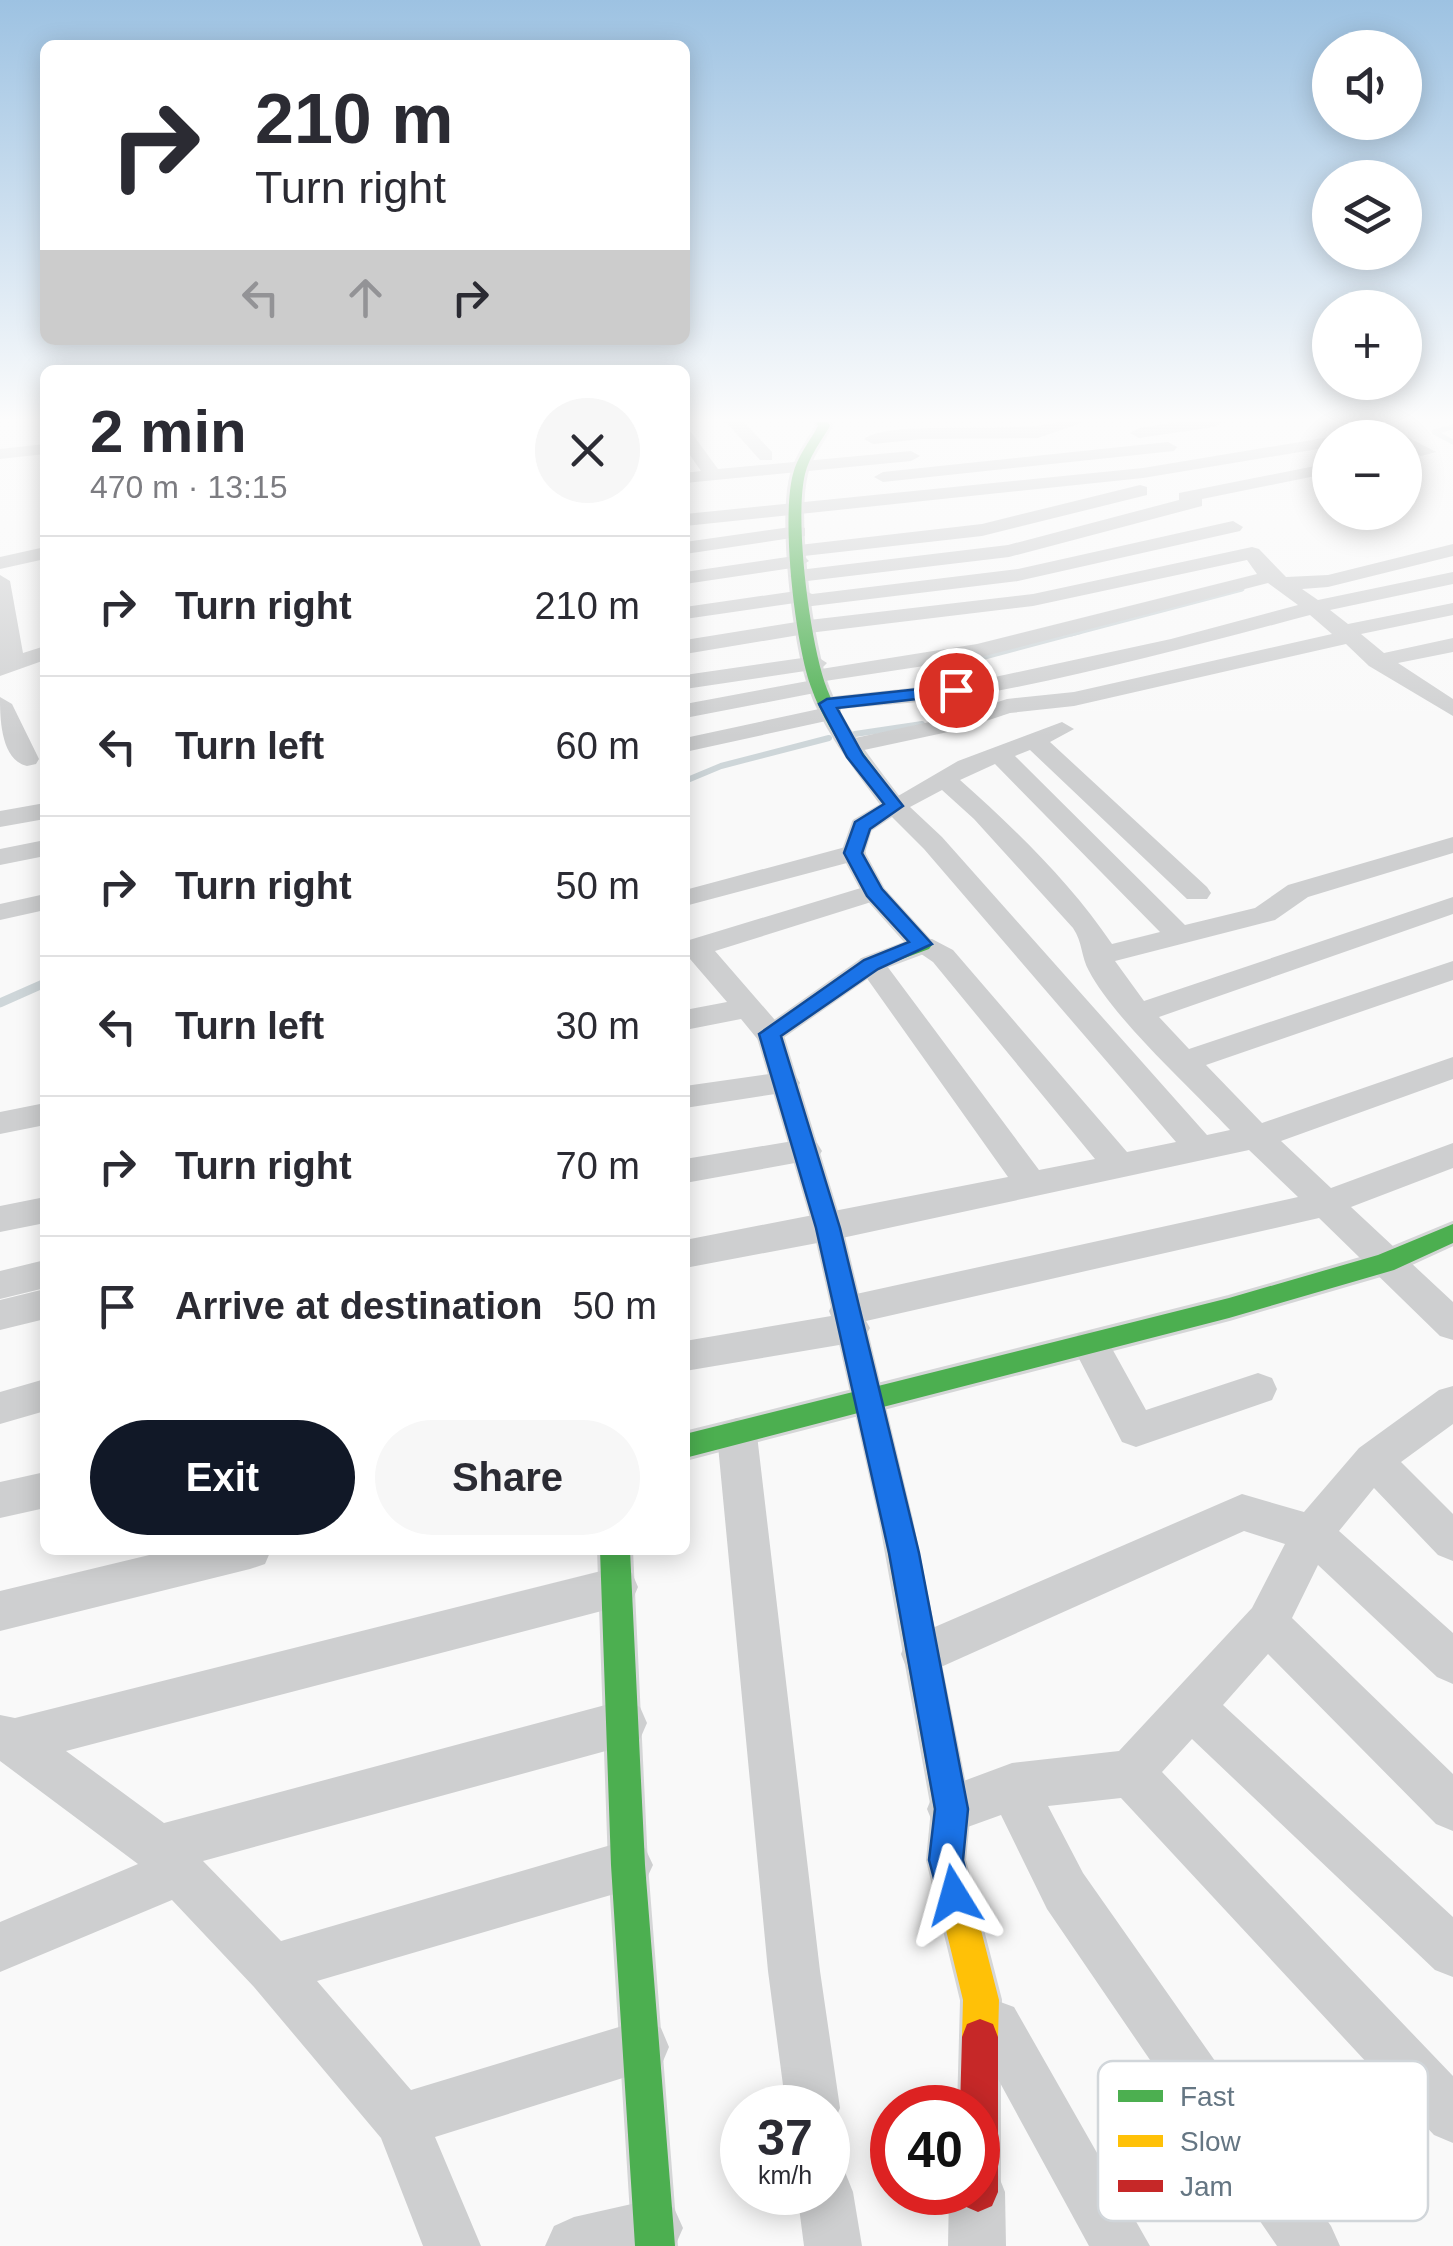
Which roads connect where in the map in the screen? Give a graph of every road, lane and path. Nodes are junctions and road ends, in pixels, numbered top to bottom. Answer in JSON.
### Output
{"nodes":[{"id":1,"x":756,"y":527,"type":"edge"},
{"id":2,"x":780,"y":527,"type":"edge"},
{"id":3,"x":790,"y":527,"type":"edge"},
{"id":4,"x":809,"y":527,"type":"edge"},
{"id":5,"x":861,"y":527,"type":"edge"},
{"id":6,"x":888,"y":527,"type":"edge"},
{"id":7,"x":953,"y":527,"type":"edge"},
{"id":8,"x":995,"y":527,"type":"edge"},
{"id":9,"x":1093,"y":527,"type":"edge"},
{"id":10,"x":1234,"y":527,"type":"joint"},
{"id":11,"x":690,"y":547,"type":"edge"},
{"id":12,"x":1453,"y":550,"type":"edge"},
{"id":13,"x":1252,"y":553,"type":"junction"},
{"id":14,"x":40,"y":554,"type":"edge"},
{"id":15,"x":0,"y":563,"type":"edge"},
{"id":16,"x":690,"y":575,"type":"edge"},
{"id":17,"x":1453,"y":578,"type":"edge"},
{"id":18,"x":1274,"y":580,"type":"junction"},
{"id":19,"x":0,"y":581,"type":"edge"},
{"id":20,"x":1314,"y":607,"type":"junction"},
{"id":21,"x":690,"y":609,"type":"edge"},
{"id":22,"x":1453,"y":609,"type":"edge"},
{"id":23,"x":809,"y":627,"type":"junction"},
{"id":24,"x":1344,"y":634,"type":"junction"},
{"id":25,"x":1453,"y":645,"type":"edge"},
{"id":26,"x":690,"y":646,"type":"edge"},
{"id":27,"x":40,"y":655,"type":"edge"},
{"id":28,"x":1378,"y":661,"type":"junction"},
{"id":29,"x":7,"y":667,"type":"edge"},
{"id":30,"x":690,"y":682,"type":"edge"},
{"id":31,"x":1453,"y":686,"type":"edge"},
{"id":32,"x":821,"y":688,"type":"junction"},
{"id":33,"x":1424,"y":693,"type":"junction"},
{"id":34,"x":0,"y":704,"type":"edge"},
{"id":35,"x":1453,"y":709,"type":"edge"},
{"id":36,"x":690,"y":710,"type":"edge"},
{"id":37,"x":1062,"y":729,"type":"dead end"},
{"id":38,"x":1034,"y":740,"type":"junction"},
{"id":39,"x":690,"y":743,"type":"edge"},
{"id":40,"x":850,"y":746,"type":"junction"},
{"id":41,"x":999,"y":754,"type":"junction"},
{"id":42,"x":28,"y":759,"type":"dead end"},
{"id":43,"x":944,"y":779,"type":"junction"},
{"id":44,"x":40,"y":793,"type":"edge"},
{"id":45,"x":0,"y":800,"type":"edge"},
{"id":46,"x":894,"y":806,"type":"junction"},
{"id":47,"x":40,"y":812,"type":"edge"},
{"id":48,"x":0,"y":819,"type":"edge"},
{"id":49,"x":1453,"y":845,"type":"edge"},
{"id":50,"x":40,"y":849,"type":"edge"},
{"id":51,"x":853,"y":853,"type":"junction"},
{"id":52,"x":0,"y":856,"type":"edge"},
{"id":53,"x":874,"y":892,"type":"junction"},
{"id":54,"x":1197,"y":893,"type":"dead end"},
{"id":55,"x":690,"y":897,"type":"edge"},
{"id":56,"x":40,"y":903,"type":"edge"},
{"id":57,"x":1453,"y":905,"type":"edge"},
{"id":58,"x":0,"y":912,"type":"edge"},
{"id":59,"x":1182,"y":937,"type":"junction"},
{"id":60,"x":922,"y":944,"type":"junction"},
{"id":61,"x":691,"y":949,"type":"edge"},
{"id":62,"x":1102,"y":955,"type":"junction"},
{"id":63,"x":871,"y":964,"type":"junction"},
{"id":64,"x":1453,"y":970,"type":"edge"},
{"id":65,"x":745,"y":1009,"type":"junction"},
{"id":66,"x":1138,"y":1014,"type":"junction"},
{"id":67,"x":690,"y":1019,"type":"edge"},
{"id":68,"x":770,"y":1034,"type":"junction"},
{"id":69,"x":1192,"y":1071,"type":"junction"},
{"id":70,"x":1451,"y":1071,"type":"edge"},
{"id":71,"x":784,"y":1082,"type":"junction"},
{"id":72,"x":1153,"y":1094,"type":"junction"},
{"id":73,"x":690,"y":1096,"type":"edge"},
{"id":74,"x":40,"y":1115,"type":"edge"},
{"id":75,"x":0,"y":1123,"type":"edge"},
{"id":76,"x":1255,"y":1136,"type":"junction"},
{"id":77,"x":1200,"y":1148,"type":"junction"},
{"id":78,"x":804,"y":1151,"type":"junction"},
{"id":79,"x":1449,"y":1161,"type":"edge"},
{"id":80,"x":1119,"y":1166,"type":"junction"},
{"id":81,"x":690,"y":1170,"type":"edge"},
{"id":82,"x":1031,"y":1184,"type":"junction"},
{"id":83,"x":1324,"y":1204,"type":"junction"},
{"id":84,"x":40,"y":1211,"type":"edge"},
{"id":85,"x":0,"y":1219,"type":"edge"},
{"id":86,"x":828,"y":1228,"type":"junction"},
{"id":87,"x":1453,"y":1233,"type":"edge"},
{"id":88,"x":690,"y":1253,"type":"edge"},
{"id":89,"x":1385,"y":1263,"type":"junction"},
{"id":90,"x":40,"y":1275,"type":"edge"},
{"id":91,"x":0,"y":1285,"type":"edge"},
{"id":92,"x":40,"y":1305,"type":"edge"},
{"id":93,"x":0,"y":1316,"type":"edge"},
{"id":94,"x":849,"y":1320,"type":"junction"},
{"id":95,"x":1453,"y":1325,"type":"edge"},
{"id":96,"x":1091,"y":1345,"type":"junction"},
{"id":97,"x":690,"y":1355,"type":"edge"},
{"id":98,"x":1258,"y":1389,"type":"dead end"},
{"id":99,"x":40,"y":1397,"type":"edge"},
{"id":100,"x":868,"y":1401,"type":"junction"},
{"id":101,"x":0,"y":1408,"type":"edge"},
{"id":102,"x":1450,"y":1409,"type":"edge"},
{"id":103,"x":737,"y":1435,"type":"junction"},
{"id":104,"x":690,"y":1445,"type":"edge"},
{"id":105,"x":1373,"y":1460,"type":"junction"},
{"id":106,"x":40,"y":1491,"type":"edge"},
{"id":107,"x":0,"y":1500,"type":"edge"},
{"id":108,"x":1312,"y":1532,"type":"junction"},
{"id":109,"x":1453,"y":1542,"type":"edge"},
{"id":110,"x":230,"y":1555,"type":"edge"},
{"id":111,"x":616,"y":1568,"type":"edge"},
{"id":112,"x":0,"y":1611,"type":"edge"},
{"id":113,"x":1266,"y":1623,"type":"junction"},
{"id":114,"x":923,"y":1654,"type":"junction"},
{"id":115,"x":1453,"y":1662,"type":"edge"},
{"id":116,"x":1192,"y":1707,"type":"junction"},
{"id":117,"x":624,"y":1722,"type":"junction"},
{"id":118,"x":7,"y":1740,"type":"edge"},
{"id":119,"x":1130,"y":1773,"type":"junction"},
{"id":120,"x":1012,"y":1787,"type":"junction"},
{"id":121,"x":1453,"y":1807,"type":"edge"},
{"id":122,"x":951,"y":1809,"type":"junction"},
{"id":123,"x":168,"y":1861,"type":"junction"},
{"id":124,"x":628,"y":1865,"type":"junction"},
{"id":125,"x":0,"y":1947,"type":"edge"},
{"id":126,"x":1453,"y":1952,"type":"edge"},
{"id":127,"x":272,"y":1969,"type":"junction"},
{"id":128,"x":980,"y":2000,"type":"junction"},
{"id":129,"x":642,"y":2047,"type":"junction"},
{"id":130,"x":1183,"y":2061,"type":"edge"},
{"id":131,"x":1401,"y":2061,"type":"edge"},
{"id":132,"x":810,"y":2085,"type":"edge"},
{"id":133,"x":979,"y":2085,"type":"edge"},
{"id":134,"x":1428,"y":2089,"type":"edge"},
{"id":135,"x":1453,"y":2116,"type":"edge"},
{"id":136,"x":401,"y":2120,"type":"junction"},
{"id":137,"x":1098,"y":2206,"type":"edge"},
{"id":138,"x":828,"y":2215,"type":"edge"},
{"id":139,"x":978,"y":2215,"type":"edge"},
{"id":140,"x":1107,"y":2221,"type":"edge"},
{"id":141,"x":1293,"y":2221,"type":"edge"},
{"id":142,"x":654,"y":2237,"type":"edge"},
{"id":143,"x":452,"y":2246,"type":"edge"},
{"id":144,"x":574,"y":2246,"type":"edge"},
{"id":145,"x":832,"y":2246,"type":"edge"},
{"id":146,"x":977,"y":2246,"type":"edge"},
{"id":147,"x":1121,"y":2246,"type":"edge"},
{"id":148,"x":1310,"y":2246,"type":"edge"}],
"edges":[{"from":1,"to":11,"type":"street"},
{"from":2,"to":16,"type":"street"},
{"from":3,"to":21,"type":"street"},
{"from":4,"to":23,"type":"street"},
{"from":5,"to":10,"type":"street"},
{"from":6,"to":9,"type":"street"},
{"from":7,"to":8,"type":"street"},
{"from":10,"to":13,"type":"street"},
{"from":12,"to":18,"type":"street"},
{"from":13,"to":18,"type":"street"},
{"from":13,"to":23,"type":"street"},
{"from":14,"to":15,"type":"street"},
{"from":17,"to":20,"type":"street"},
{"from":18,"to":20,"type":"street"},
{"from":18,"to":32,"type":"street"},
{"from":19,"to":29,"type":"street"},
{"from":20,"to":24,"type":"street"},
{"from":20,"to":32,"type":"street"},
{"from":22,"to":24,"type":"street"},
{"from":23,"to":26,"type":"street"},
{"from":23,"to":32,"type":"street"},
{"from":24,"to":28,"type":"street"},
{"from":24,"to":40,"type":"street"},
{"from":25,"to":28,"type":"street"},
{"from":27,"to":29,"type":"street"},
{"from":28,"to":33,"type":"street"},
{"from":30,"to":32,"type":"street"},
{"from":31,"to":33,"type":"street"},
{"from":32,"to":36,"type":"street"},
{"from":32,"to":39,"type":"street"},
{"from":32,"to":40,"type":"street"},
{"from":33,"to":35,"type":"street"},
{"from":34,"to":42,"type":"street"},
{"from":37,"to":38,"type":"street"},
{"from":38,"to":41,"type":"street"},
{"from":38,"to":54,"type":"street"},
{"from":40,"to":46,"type":"street"},
{"from":41,"to":43,"type":"street"},
{"from":41,"to":59,"type":"street"},
{"from":43,"to":46,"type":"street"},
{"from":43,"to":62,"type":"street"},
{"from":44,"to":45,"type":"street"},
{"from":46,"to":51,"type":"street"},
{"from":46,"to":72,"type":"street"},
{"from":47,"to":48,"type":"street"},
{"from":49,"to":59,"type":"street"},
{"from":50,"to":52,"type":"street"},
{"from":51,"to":53,"type":"street"},
{"from":51,"to":55,"type":"street"},
{"from":53,"to":60,"type":"street"},
{"from":53,"to":61,"type":"street"},
{"from":56,"to":58,"type":"street"},
{"from":57,"to":66,"type":"street"},
{"from":59,"to":62,"type":"street"},
{"from":60,"to":63,"type":"street"},
{"from":60,"to":80,"type":"street"},
{"from":61,"to":65,"type":"street"},
{"from":62,"to":66,"type":"street"},
{"from":63,"to":68,"type":"street"},
{"from":63,"to":82,"type":"street"},
{"from":64,"to":69,"type":"street"},
{"from":65,"to":67,"type":"street"},
{"from":65,"to":68,"type":"street"},
{"from":66,"to":69,"type":"street"},
{"from":68,"to":71,"type":"street"},
{"from":69,"to":72,"type":"street"},
{"from":69,"to":76,"type":"street"},
{"from":70,"to":76,"type":"street"},
{"from":71,"to":73,"type":"street"},
{"from":71,"to":78,"type":"street"},
{"from":72,"to":77,"type":"street"},
{"from":74,"to":75,"type":"street"},
{"from":76,"to":77,"type":"street"},
{"from":76,"to":83,"type":"street"},
{"from":77,"to":80,"type":"street"},
{"from":78,"to":81,"type":"street"},
{"from":78,"to":86,"type":"street"},
{"from":79,"to":83,"type":"street"},
{"from":80,"to":82,"type":"street"},
{"from":82,"to":86,"type":"street"},
{"from":83,"to":89,"type":"street"},
{"from":83,"to":94,"type":"street"},
{"from":84,"to":85,"type":"street"},
{"from":86,"to":88,"type":"street"},
{"from":86,"to":94,"type":"street"},
{"from":87,"to":89,"type":"street"},
{"from":89,"to":95,"type":"street"},
{"from":89,"to":96,"type":"street"},
{"from":90,"to":91,"type":"street"},
{"from":92,"to":93,"type":"street"},
{"from":94,"to":97,"type":"street"},
{"from":94,"to":100,"type":"street"},
{"from":96,"to":98,"type":"street"},
{"from":96,"to":100,"type":"street"},
{"from":99,"to":101,"type":"street"},
{"from":100,"to":103,"type":"street"},
{"from":100,"to":114,"type":"street"},
{"from":102,"to":105,"type":"street"},
{"from":103,"to":104,"type":"street"},
{"from":103,"to":132,"type":"street"},
{"from":105,"to":108,"type":"street"},
{"from":105,"to":109,"type":"street"},
{"from":106,"to":107,"type":"street"},
{"from":108,"to":113,"type":"street"},
{"from":108,"to":114,"type":"street"},
{"from":108,"to":115,"type":"street"},
{"from":110,"to":112,"type":"street"},
{"from":111,"to":117,"type":"street"},
{"from":111,"to":118,"type":"street"},
{"from":113,"to":116,"type":"street"},
{"from":113,"to":121,"type":"street"},
{"from":114,"to":122,"type":"street"},
{"from":116,"to":119,"type":"street"},
{"from":116,"to":126,"type":"street"},
{"from":117,"to":123,"type":"street"},
{"from":117,"to":124,"type":"street"},
{"from":118,"to":123,"type":"street"},
{"from":119,"to":120,"type":"street"},
{"from":119,"to":131,"type":"street"},
{"from":120,"to":122,"type":"street"},
{"from":120,"to":130,"type":"street"},
{"from":122,"to":128,"type":"street"},
{"from":123,"to":125,"type":"street"},
{"from":123,"to":127,"type":"street"},
{"from":124,"to":127,"type":"street"},
{"from":124,"to":129,"type":"street"},
{"from":127,"to":136,"type":"street"},
{"from":128,"to":133,"type":"street"},
{"from":128,"to":137,"type":"street"},
{"from":129,"to":136,"type":"street"},
{"from":129,"to":142,"type":"street"},
{"from":134,"to":135,"type":"street"},
{"from":136,"to":143,"type":"street"},
{"from":138,"to":145,"type":"street"},
{"from":139,"to":146,"type":"street"},
{"from":140,"to":147,"type":"street"},
{"from":141,"to":148,"type":"street"},
{"from":142,"to":144,"type":"street"}]}
